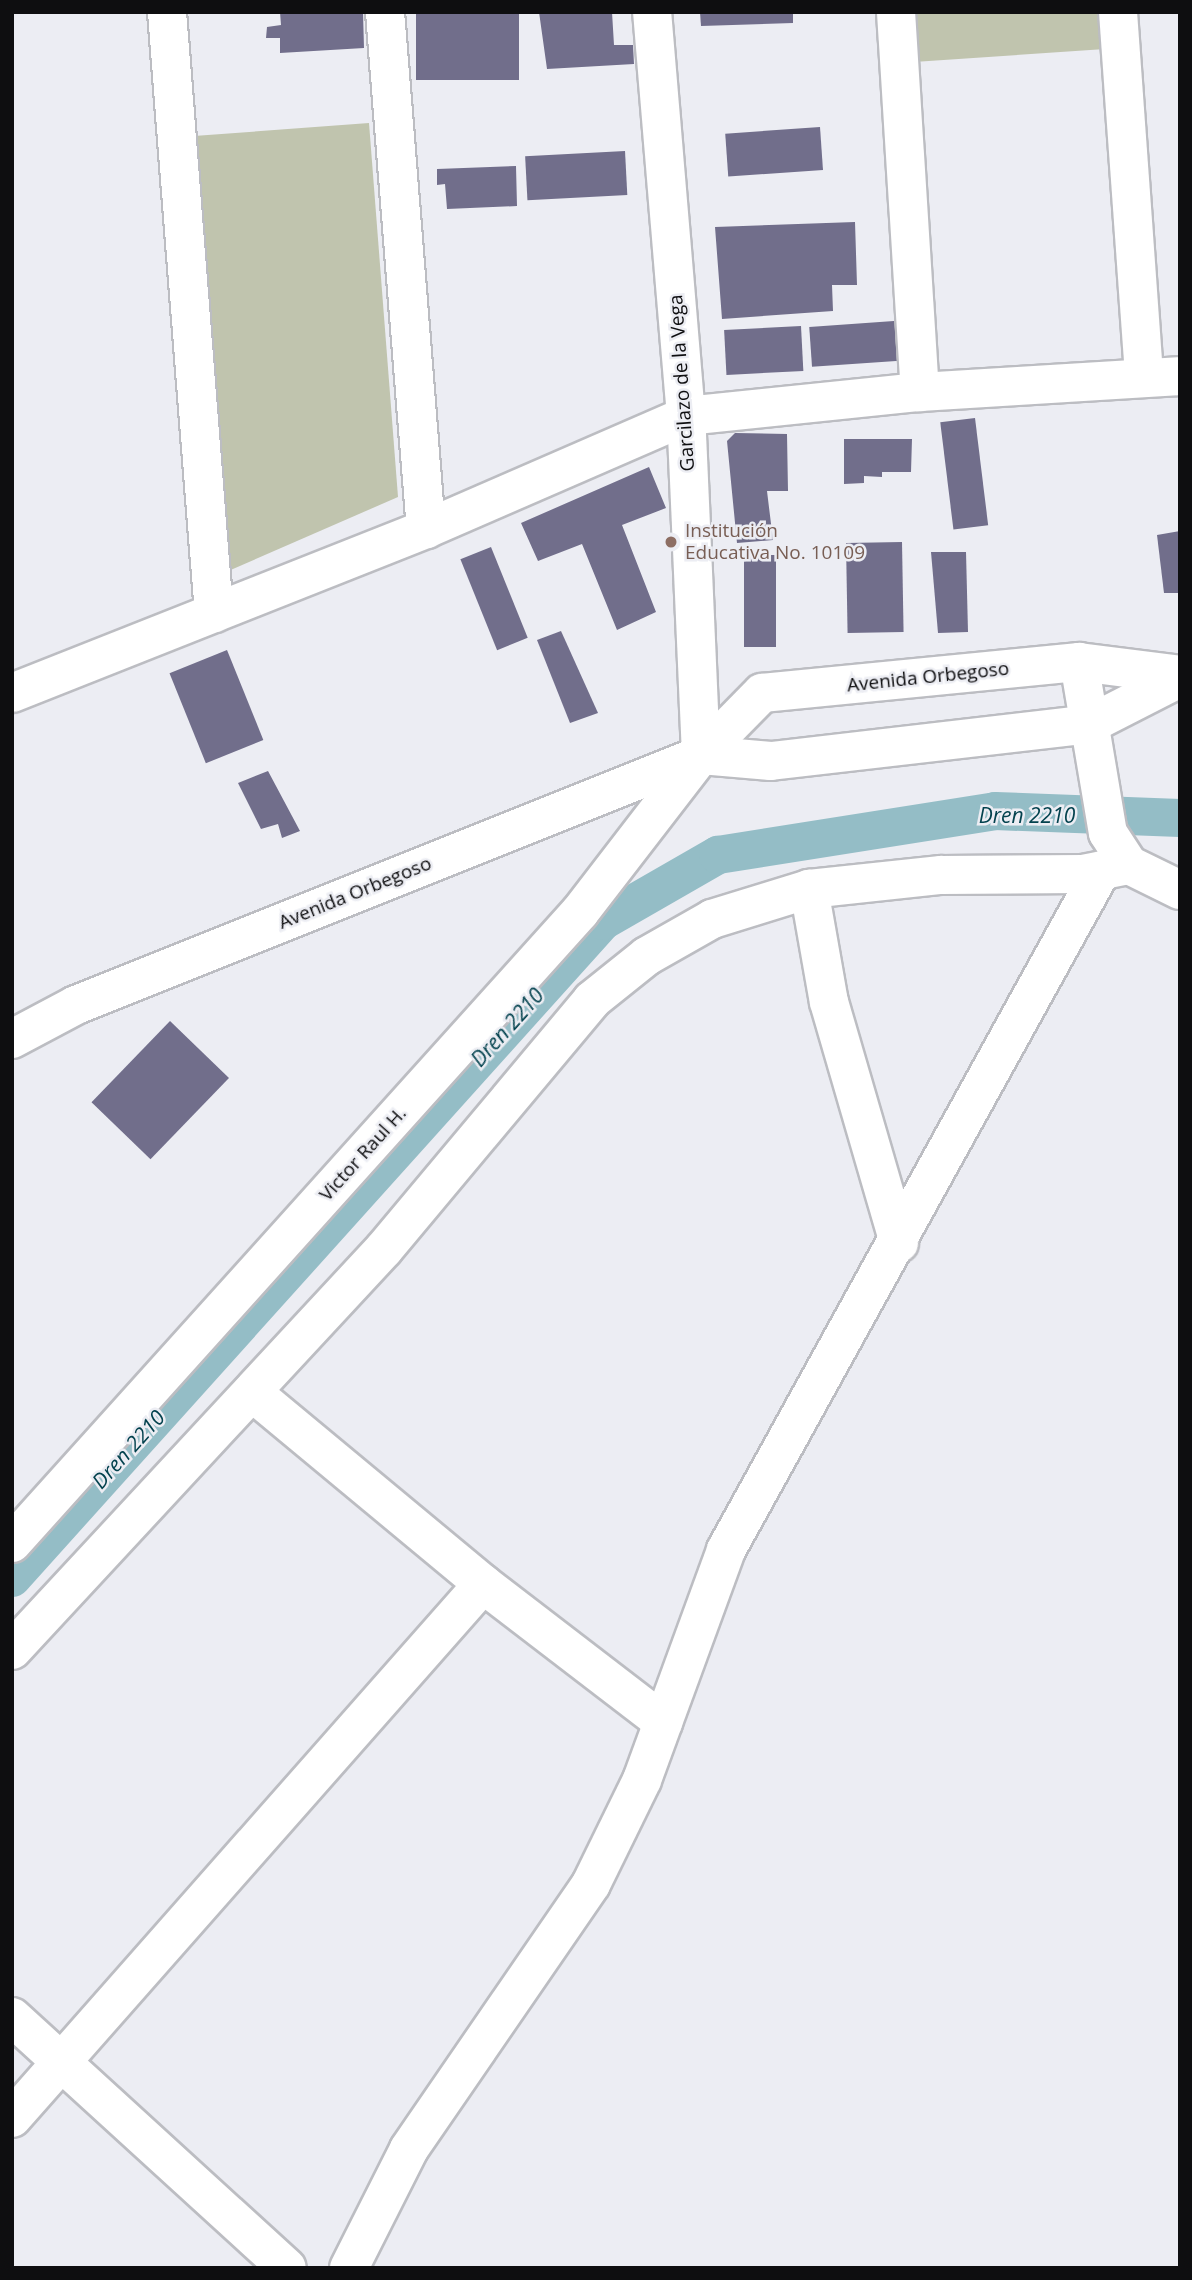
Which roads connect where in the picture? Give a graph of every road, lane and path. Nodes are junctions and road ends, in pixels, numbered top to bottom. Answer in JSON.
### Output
{"nodes":[{"id":1,"x":167,"y":12,"type":"edge"},
{"id":2,"x":385,"y":12,"type":"edge"},
{"id":3,"x":653,"y":12,"type":"edge"},
{"id":4,"x":896,"y":12,"type":"edge"},
{"id":5,"x":1118,"y":12,"type":"edge"},
{"id":6,"x":1162,"y":376,"type":"edge"},
{"id":7,"x":920,"y":392,"type":"junction"},
{"id":8,"x":686,"y":416,"type":"junction"},
{"id":9,"x":426,"y":529,"type":"junction"},
{"id":10,"x":214,"y":613,"type":"junction"},
{"id":11,"x":1079,"y":662,"type":"junction"},
{"id":12,"x":1180,"y":676,"type":"edge"},
{"id":13,"x":12,"y":694,"type":"edge"},
{"id":14,"x":1090,"y":724,"type":"junction"},
{"id":15,"x":701,"y":755,"type":"junction"},
{"id":16,"x":1115,"y":868,"type":"junction"},
{"id":17,"x":809,"y":889,"type":"junction"},
{"id":18,"x":1180,"y":890,"type":"edge"},
{"id":19,"x":12,"y":1039,"type":"edge"},
{"id":20,"x":899,"y":1243,"type":"junction"},
{"id":21,"x":252,"y":1392,"type":"junction"},
{"id":22,"x":12,"y":1543,"type":"edge"},
{"id":23,"x":483,"y":1584,"type":"junction"},
{"id":24,"x":12,"y":1650,"type":"edge"},
{"id":25,"x":663,"y":1722,"type":"junction"},
{"id":26,"x":12,"y":2017,"type":"edge"},
{"id":27,"x":62,"y":2062,"type":"junction"},
{"id":28,"x":12,"y":2118,"type":"edge"},
{"id":29,"x":287,"y":2268,"type":"edge"},
{"id":30,"x":349,"y":2268,"type":"edge"}],
"edges":[{"from":1,"to":10,"type":"street"},
{"from":2,"to":9,"type":"street"},
{"from":3,"to":8,"type":"street","name":"Garcilazo de la Vega"},
{"from":4,"to":7,"type":"street"},
{"from":5,"to":6,"type":"street"},
{"from":6,"to":7,"type":"street"},
{"from":7,"to":8,"type":"street"},
{"from":8,"to":9,"type":"street"},
{"from":8,"to":15,"type":"street","name":"Garcilazo de la Vega"},
{"from":9,"to":10,"type":"street"},
{"from":10,"to":13,"type":"street"},
{"from":11,"to":12,"type":"street","name":"Avenida Orbegoso"},
{"from":11,"to":14,"type":"street"},
{"from":11,"to":15,"type":"street","name":"Avenida Orbegoso"},
{"from":12,"to":14,"type":"street","name":"Avenida Orbegoso"},
{"from":14,"to":15,"type":"street","name":"Avenida Orbegoso"},
{"from":14,"to":16,"type":"street"},
{"from":15,"to":19,"type":"street","name":"Avenida Orbegoso"},
{"from":15,"to":22,"type":"street","name":"Victor Raul H."},
{"from":16,"to":17,"type":"street"},
{"from":16,"to":18,"type":"street"},
{"from":16,"to":20,"type":"street"},
{"from":17,"to":20,"type":"street"},
{"from":17,"to":21,"type":"street"},
{"from":20,"to":25,"type":"street"},
{"from":21,"to":23,"type":"street"},
{"from":21,"to":24,"type":"street"},
{"from":23,"to":25,"type":"street"},
{"from":23,"to":27,"type":"street"},
{"from":25,"to":30,"type":"street"},
{"from":26,"to":27,"type":"street"},
{"from":27,"to":28,"type":"street"},
{"from":27,"to":29,"type":"street"}]}
